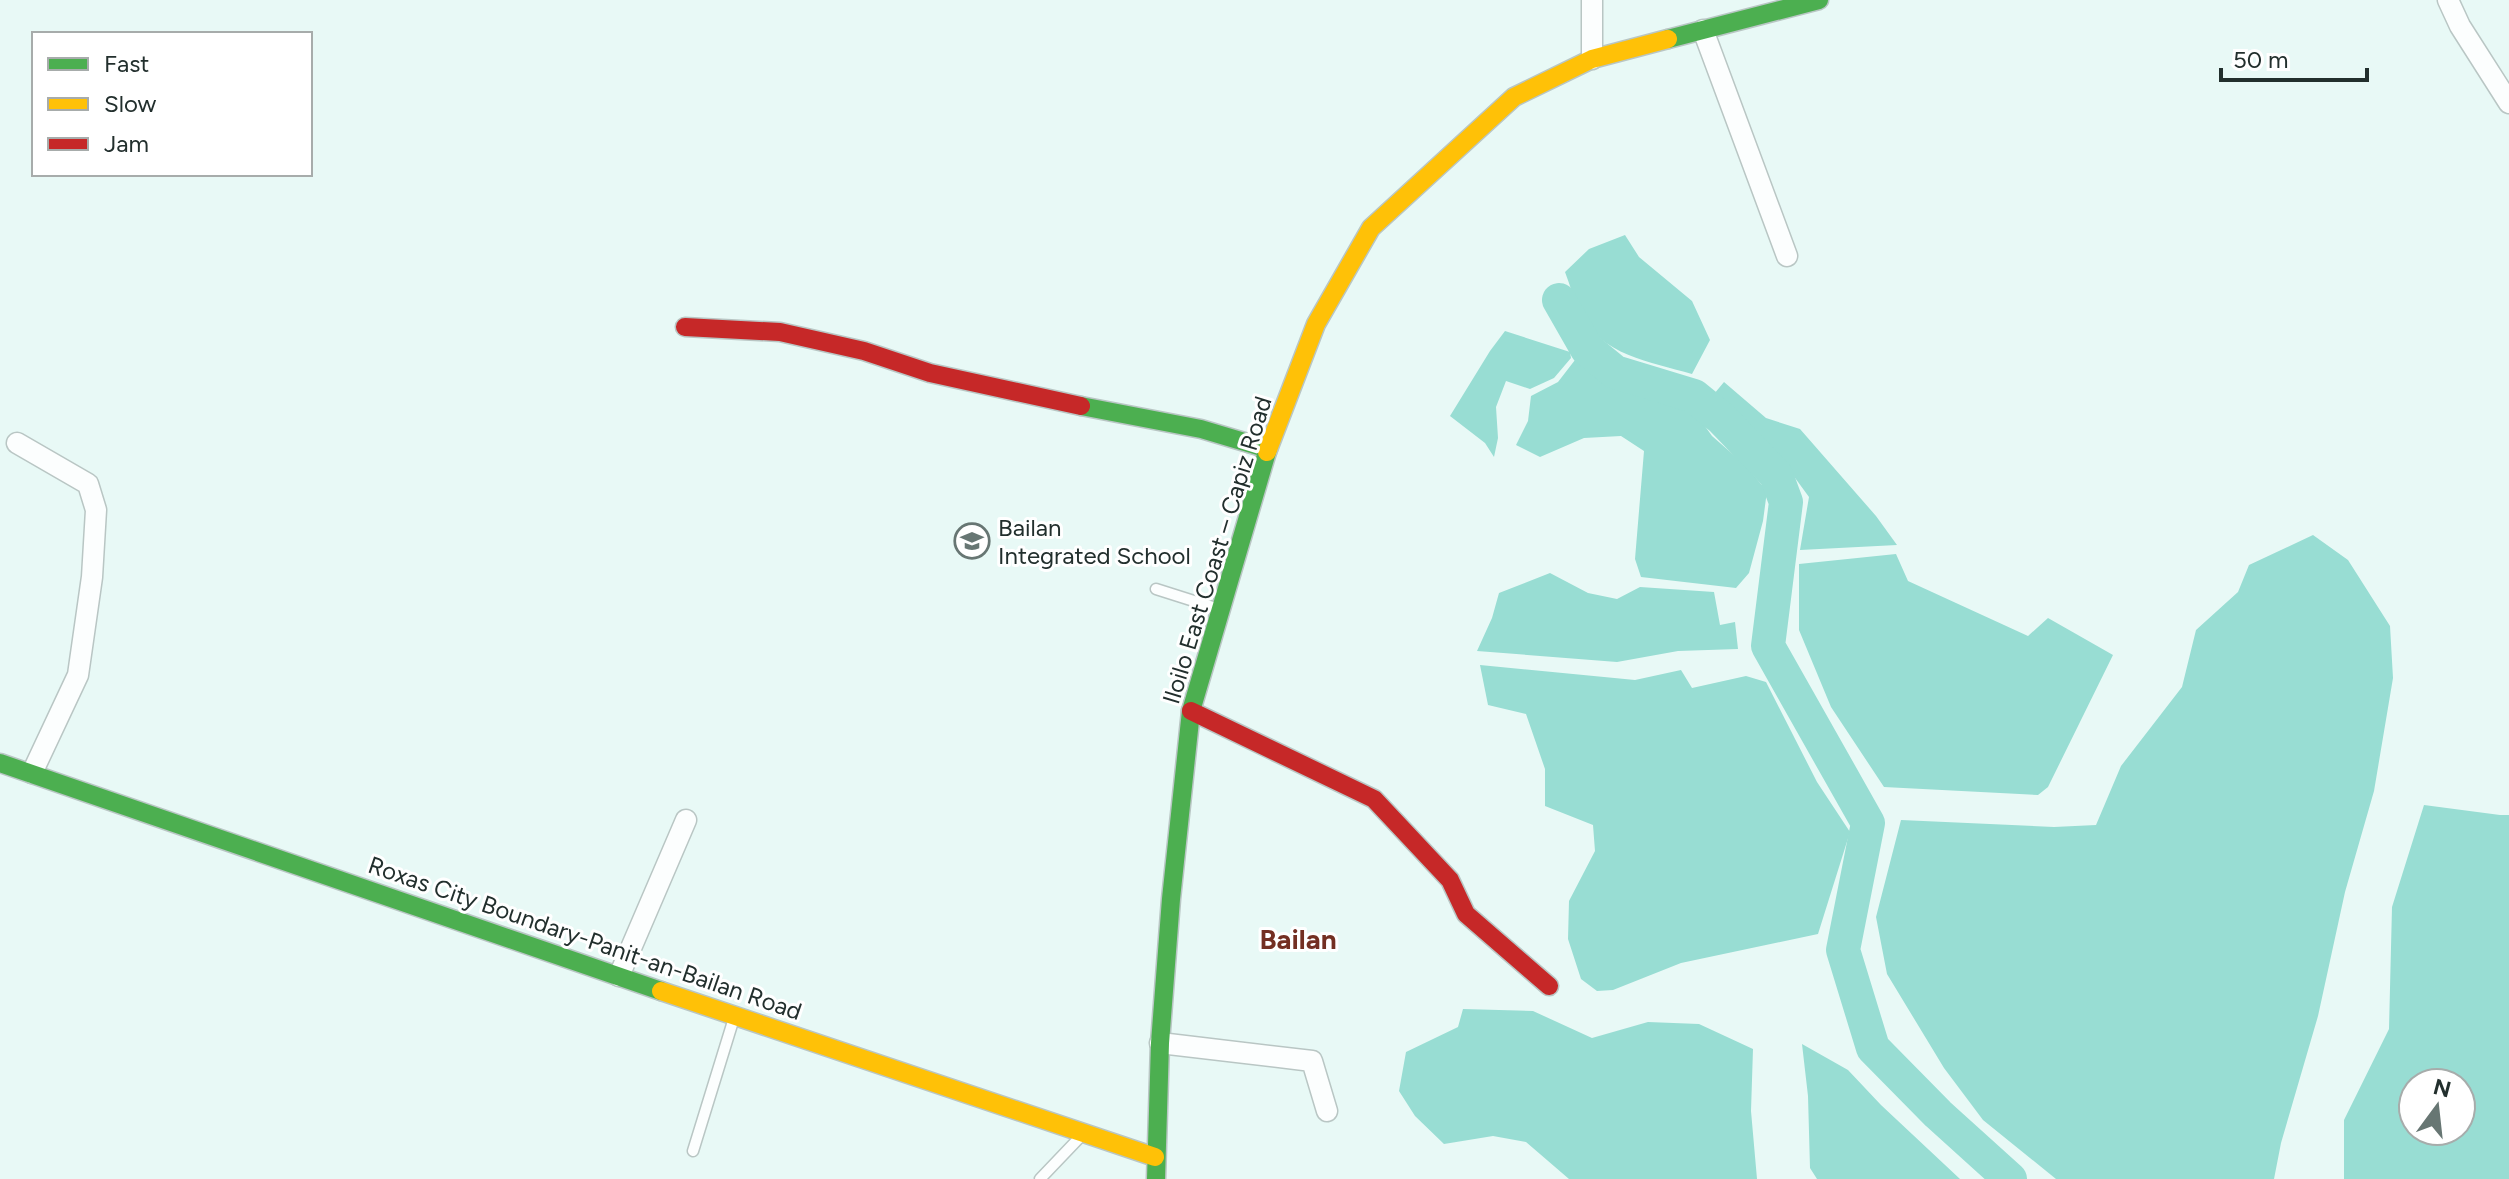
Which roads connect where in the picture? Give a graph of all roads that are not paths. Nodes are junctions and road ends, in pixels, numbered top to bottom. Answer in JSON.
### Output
{"nodes":[{"id":1,"x":1592,"y":0,"type":"edge"},
{"id":2,"x":1819,"y":0,"type":"edge"},
{"id":3,"x":2448,"y":0,"type":"edge"},
{"id":4,"x":1703,"y":30,"type":"junction"},
{"id":5,"x":1592,"y":59,"type":"junction"},
{"id":6,"x":2509,"y":103,"type":"edge"},
{"id":7,"x":1787,"y":256,"type":"dead end"},
{"id":8,"x":685,"y":327,"type":"dead end"},
{"id":9,"x":17,"y":443,"type":"dead end"},
{"id":10,"x":1268,"y":449,"type":"junction"},
{"id":11,"x":1156,"y":589,"type":"dead end"},
{"id":12,"x":1221,"y":609,"type":"junction"},
{"id":13,"x":1191,"y":711,"type":"junction"},
{"id":14,"x":0,"y":763,"type":"edge"},
{"id":15,"x":32,"y":773,"type":"junction"},
{"id":16,"x":686,"y":820,"type":"dead end"},
{"id":17,"x":619,"y":976,"type":"junction"},
{"id":18,"x":1549,"y":986,"type":"dead end"},
{"id":19,"x":734,"y":1016,"type":"junction"},
{"id":20,"x":1160,"y":1043,"type":"junction"},
{"id":21,"x":1327,"y":1111,"type":"dead end"},
{"id":22,"x":1084,"y":1134,"type":"junction"},
{"id":23,"x":693,"y":1151,"type":"dead end"},
{"id":24,"x":1153,"y":1171,"type":"edge"},
{"id":25,"x":1040,"y":1179,"type":"edge"}],
"edges":[{"from":1,"to":5,"type":"street"},
{"from":2,"to":4,"type":"main road","name":"Iloilo East Coast – Capiz Road"},
{"from":3,"to":6,"type":"street"},
{"from":4,"to":5,"type":"main road","name":"Iloilo East Coast – Capiz Road"},
{"from":4,"to":7,"type":"street"},
{"from":5,"to":10,"type":"main road","name":"Iloilo East Coast – Capiz Road"},
{"from":8,"to":10,"type":"main road"},
{"from":9,"to":15,"type":"street"},
{"from":10,"to":12,"type":"main road","name":"Iloilo East Coast – Capiz Road"},
{"from":11,"to":12,"type":"lane"},
{"from":12,"to":13,"type":"main road","name":"Iloilo East Coast – Capiz Road"},
{"from":13,"to":18,"type":"main road"},
{"from":13,"to":20,"type":"main road","name":"Iloilo East Coast – Capiz Road"},
{"from":14,"to":15,"type":"main road","name":"Roxas City Boundary-Panit-an-Bailan Road"},
{"from":15,"to":17,"type":"main road","name":"Roxas City Boundary-Panit-an-Bailan Road"},
{"from":16,"to":17,"type":"street"},
{"from":17,"to":19,"type":"main road","name":"Roxas City Boundary-Panit-an-Bailan Road"},
{"from":19,"to":22,"type":"main road","name":"Roxas City Boundary-Panit-an-Bailan Road"},
{"from":19,"to":23,"type":"lane"},
{"from":20,"to":21,"type":"street"},
{"from":20,"to":24,"type":"main road","name":"Iloilo East Coast – Capiz Road"},
{"from":22,"to":24,"type":"main road","name":"Roxas City Boundary-Panit-an-Bailan Road"},
{"from":22,"to":25,"type":"lane"}]}
